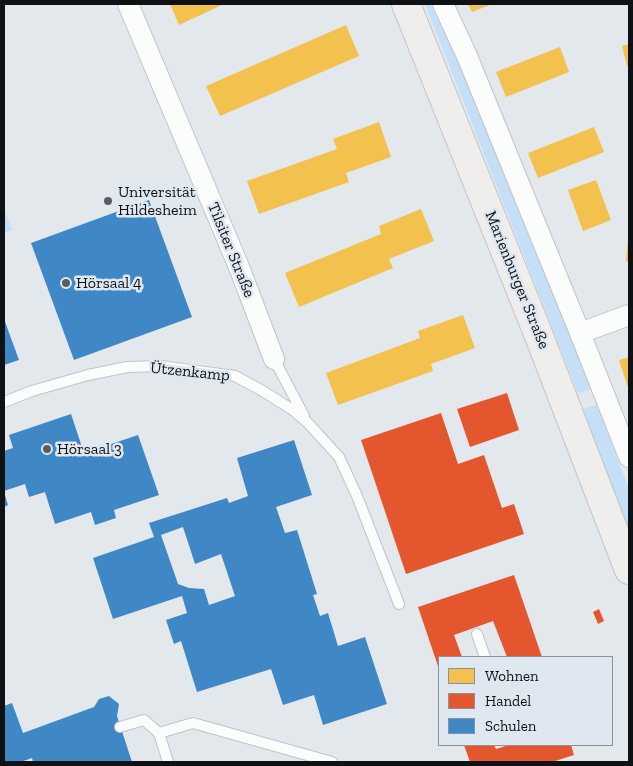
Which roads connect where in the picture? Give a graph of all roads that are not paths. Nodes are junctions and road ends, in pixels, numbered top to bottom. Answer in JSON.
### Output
{"nodes":[{"id":1,"x":128,"y":4,"type":"edge"},
{"id":2,"x":406,"y":4,"type":"edge"},
{"id":3,"x":442,"y":4,"type":"edge"},
{"id":4,"x":629,"y":315,"type":"edge"},
{"id":5,"x":580,"y":333,"type":"junction"},
{"id":6,"x":274,"y":359,"type":"joint"},
{"id":7,"x":4,"y":402,"type":"edge"},
{"id":8,"x":307,"y":422,"type":"junction"},
{"id":9,"x":629,"y":457,"type":"edge"},
{"id":10,"x":628,"y":559,"type":"edge"},
{"id":11,"x":398,"y":604,"type":"dead end"},
{"id":12,"x":477,"y":634,"type":"dead end"},
{"id":13,"x":485,"y":656,"type":"edge"},
{"id":14,"x":120,"y":727,"type":"dead end"},
{"id":15,"x":159,"y":733,"type":"junction"},
{"id":16,"x":168,"y":762,"type":"edge"},
{"id":17,"x":332,"y":762,"type":"edge"}],
"edges":[{"from":1,"to":6,"type":"street","name":"Tilsiter Straße"},
{"from":2,"to":10,"type":"main road","name":"Marienburger Straße"},
{"from":3,"to":5,"type":"street"},
{"from":4,"to":5,"type":"street"},
{"from":5,"to":9,"type":"street"},
{"from":6,"to":8,"type":"lane"},
{"from":7,"to":8,"type":"lane","name":"Ützenkamp"},
{"from":8,"to":11,"type":"lane"},
{"from":12,"to":13,"type":"lane"},
{"from":14,"to":15,"type":"lane"},
{"from":15,"to":16,"type":"lane"},
{"from":15,"to":17,"type":"lane"}]}
